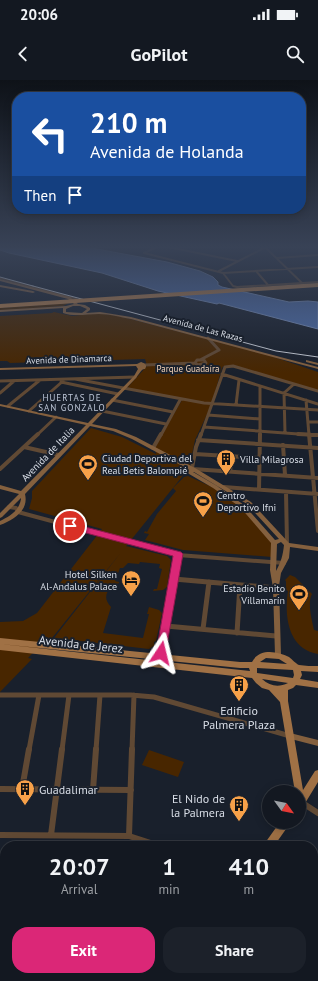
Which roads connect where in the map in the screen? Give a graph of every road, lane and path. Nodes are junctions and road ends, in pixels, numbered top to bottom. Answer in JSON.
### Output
{"nodes":[{"id":1,"x":28,"y":289,"type":"edge"},
{"id":2,"x":30,"y":289,"type":"edge"},
{"id":3,"x":30,"y":289,"type":"edge"},
{"id":4,"x":261,"y":289,"type":"edge"},
{"id":5,"x":51,"y":294,"type":"junction"},
{"id":6,"x":79,"y":302,"type":"junction"},
{"id":7,"x":69,"y":306,"type":"junction"},
{"id":8,"x":0,"y":307,"type":"edge"},
{"id":9,"x":88,"y":308,"type":"junction"},
{"id":10,"x":0,"y":312,"type":"edge"},
{"id":11,"x":66,"y":312,"type":"junction"},
{"id":12,"x":83,"y":313,"type":"junction"},
{"id":13,"x":208,"y":338,"type":"junction"},
{"id":14,"x":277,"y":355,"type":"junction"},
{"id":15,"x":200,"y":360,"type":"junction"},
{"id":16,"x":195,"y":363,"type":"junction"},
{"id":17,"x":144,"y":364,"type":"joint"},
{"id":18,"x":139,"y":366,"type":"junction"},
{"id":19,"x":318,"y":367,"type":"edge"},
{"id":20,"x":6,"y":368,"type":"junction"},
{"id":21,"x":0,"y":369,"type":"edge"},
{"id":22,"x":0,"y":372,"type":"edge"},
{"id":23,"x":222,"y":374,"type":"junction"},
{"id":24,"x":135,"y":377,"type":"junction"},
{"id":25,"x":65,"y":379,"type":"junction"},
{"id":26,"x":74,"y":379,"type":"junction"},
{"id":27,"x":15,"y":380,"type":"junction"},
{"id":28,"x":40,"y":380,"type":"junction"},
{"id":29,"x":239,"y":380,"type":"junction"},
{"id":30,"x":0,"y":381,"type":"edge"},
{"id":31,"x":61,"y":382,"type":"junction"},
{"id":32,"x":294,"y":384,"type":"junction"},
{"id":33,"x":260,"y":386,"type":"junction"},
{"id":34,"x":123,"y":388,"type":"junction"},
{"id":35,"x":318,"y":391,"type":"edge"},
{"id":36,"x":0,"y":393,"type":"edge"},
{"id":37,"x":284,"y":393,"type":"junction"},
{"id":38,"x":118,"y":394,"type":"junction"},
{"id":39,"x":112,"y":400,"type":"junction"},
{"id":40,"x":180,"y":400,"type":"junction"},
{"id":41,"x":306,"y":400,"type":"junction"},
{"id":42,"x":213,"y":404,"type":"junction"},
{"id":43,"x":318,"y":404,"type":"edge"},
{"id":44,"x":0,"y":405,"type":"edge"},
{"id":45,"x":236,"y":405,"type":"junction"},
{"id":46,"x":8,"y":406,"type":"junction"},
{"id":47,"x":260,"y":407,"type":"junction"},
{"id":48,"x":284,"y":408,"type":"junction"},
{"id":49,"x":307,"y":410,"type":"junction"},
{"id":50,"x":318,"y":410,"type":"edge"},
{"id":51,"x":29,"y":411,"type":"junction"},
{"id":52,"x":102,"y":411,"type":"junction"},
{"id":53,"x":173,"y":412,"type":"junction"},
{"id":54,"x":208,"y":416,"type":"junction"},
{"id":55,"x":56,"y":417,"type":"junction"},
{"id":56,"x":260,"y":419,"type":"junction"},
{"id":57,"x":308,"y":422,"type":"junction"},
{"id":58,"x":318,"y":422,"type":"edge"},
{"id":59,"x":89,"y":424,"type":"junction"},
{"id":60,"x":166,"y":424,"type":"junction"},
{"id":61,"x":204,"y":427,"type":"junction"},
{"id":62,"x":260,"y":431,"type":"junction"},
{"id":63,"x":285,"y":432,"type":"junction"},
{"id":64,"x":309,"y":434,"type":"junction"},
{"id":65,"x":318,"y":435,"type":"edge"},
{"id":66,"x":198,"y":440,"type":"junction"},
{"id":67,"x":260,"y":444,"type":"junction"},
{"id":68,"x":283,"y":445,"type":"junction"},
{"id":69,"x":24,"y":447,"type":"junction"},
{"id":70,"x":310,"y":447,"type":"junction"},
{"id":71,"x":153,"y":448,"type":"junction"},
{"id":72,"x":318,"y":448,"type":"edge"},
{"id":73,"x":195,"y":454,"type":"junction"},
{"id":74,"x":59,"y":455,"type":"junction"},
{"id":75,"x":232,"y":456,"type":"junction"},
{"id":76,"x":260,"y":458,"type":"junction"},
{"id":77,"x":312,"y":462,"type":"junction"},
{"id":78,"x":318,"y":462,"type":"edge"},
{"id":79,"x":0,"y":469,"type":"edge"},
{"id":80,"x":191,"y":470,"type":"junction"},
{"id":81,"x":230,"y":471,"type":"junction"},
{"id":82,"x":260,"y":474,"type":"junction"},
{"id":83,"x":285,"y":475,"type":"junction"},
{"id":84,"x":313,"y":477,"type":"junction"},
{"id":85,"x":318,"y":478,"type":"edge"},
{"id":86,"x":0,"y":487,"type":"edge"},
{"id":87,"x":224,"y":487,"type":"junction"},
{"id":88,"x":260,"y":490,"type":"junction"},
{"id":89,"x":286,"y":492,"type":"junction"},
{"id":90,"x":22,"y":493,"type":"junction"},
{"id":91,"x":316,"y":494,"type":"edge"},
{"id":92,"x":9,"y":507,"type":"junction"},
{"id":93,"x":317,"y":510,"type":"edge"},
{"id":94,"x":18,"y":512,"type":"junction"},
{"id":95,"x":0,"y":516,"type":"edge"},
{"id":96,"x":0,"y":523,"type":"edge"},
{"id":97,"x":318,"y":528,"type":"edge"},
{"id":98,"x":318,"y":531,"type":"edge"},
{"id":99,"x":274,"y":544,"type":"junction"},
{"id":100,"x":286,"y":544,"type":"junction"},
{"id":101,"x":318,"y":549,"type":"edge"},
{"id":102,"x":178,"y":554,"type":"junction"},
{"id":103,"x":274,"y":562,"type":"junction"},
{"id":104,"x":285,"y":563,"type":"junction"},
{"id":105,"x":174,"y":579,"type":"junction"},
{"id":106,"x":209,"y":582,"type":"junction"},
{"id":107,"x":240,"y":585,"type":"junction"},
{"id":108,"x":276,"y":587,"type":"junction"},
{"id":109,"x":166,"y":626,"type":"junction"},
{"id":110,"x":203,"y":629,"type":"junction"},
{"id":111,"x":237,"y":633,"type":"junction"},
{"id":112,"x":276,"y":636,"type":"junction"},
{"id":113,"x":0,"y":641,"type":"edge"},
{"id":114,"x":0,"y":647,"type":"edge"},
{"id":115,"x":39,"y":648,"type":"junction"},
{"id":116,"x":275,"y":653,"type":"junction"},
{"id":117,"x":161,"y":657,"type":"junction"},
{"id":118,"x":254,"y":665,"type":"junction"},
{"id":119,"x":296,"y":667,"type":"junction"},
{"id":120,"x":318,"y":669,"type":"edge"},
{"id":121,"x":254,"y":675,"type":"junction"},
{"id":122,"x":295,"y":682,"type":"junction"},
{"id":123,"x":318,"y":684,"type":"edge"},
{"id":124,"x":271,"y":688,"type":"junction"},
{"id":125,"x":284,"y":689,"type":"junction"},
{"id":126,"x":3,"y":695,"type":"edge"},
{"id":127,"x":39,"y":695,"type":"junction"},
{"id":128,"x":69,"y":695,"type":"junction"},
{"id":129,"x":100,"y":695,"type":"junction"},
{"id":130,"x":134,"y":695,"type":"junction"},
{"id":131,"x":0,"y":700,"type":"edge"},
{"id":132,"x":284,"y":701,"type":"junction"},
{"id":133,"x":290,"y":736,"type":"junction"},
{"id":134,"x":318,"y":743,"type":"edge"},
{"id":135,"x":318,"y":774,"type":"edge"},
{"id":136,"x":297,"y":785,"type":"edge"},
{"id":137,"x":0,"y":789,"type":"edge"},
{"id":138,"x":22,"y":789,"type":"junction"},
{"id":139,"x":57,"y":790,"type":"junction"},
{"id":140,"x":94,"y":790,"type":"junction"},
{"id":141,"x":131,"y":790,"type":"junction"},
{"id":142,"x":306,"y":793,"type":"edge"},
{"id":143,"x":306,"y":806,"type":"edge"},
{"id":144,"x":318,"y":813,"type":"edge"},
{"id":145,"x":281,"y":829,"type":"edge"},
{"id":146,"x":0,"y":835,"type":"edge"},
{"id":147,"x":50,"y":835,"type":"junction"},
{"id":148,"x":129,"y":836,"type":"junction"},
{"id":149,"x":144,"y":841,"type":"edge"},
{"id":150,"x":272,"y":841,"type":"edge"}],
"edges":[{"from":1,"to":6,"type":"street"},
{"from":2,"to":5,"type":"main road"},
{"from":3,"to":5,"type":"main road"},
{"from":4,"to":6,"type":"highway","bridge":true},
{"from":5,"to":6,"type":"main road","name":"Avenida de Las Razas"},
{"from":5,"to":7,"type":"main road"},
{"from":6,"to":7,"type":"main road"},
{"from":6,"to":8,"type":"highway","bridge":true},
{"from":6,"to":9,"type":"main road","name":"Avenida de Las Razas"},
{"from":7,"to":10,"type":"main road"},
{"from":7,"to":11,"type":"main road"},
{"from":9,"to":12,"type":"main road"},
{"from":9,"to":14,"type":"main road","name":"Avenida de Las Razas"},
{"from":10,"to":11,"type":"main road"},
{"from":11,"to":12,"type":"main road","name":"Avenida de Las Razas"},
{"from":12,"to":13,"type":"main road","name":"Avenida de Las Razas"},
{"from":13,"to":14,"type":"main road","name":"Avenida de Las Razas"},
{"from":13,"to":15,"type":"street"},
{"from":14,"to":19,"type":"main road"},
{"from":14,"to":19,"type":"main road"},
{"from":15,"to":16,"type":"street"},
{"from":15,"to":16,"type":"street"},
{"from":16,"to":17,"type":"street"},
{"from":17,"to":18,"type":"main road","name":"Avenida de Italia"},
{"from":18,"to":20,"type":"main road","name":"Avenida de Dinamarca"},
{"from":18,"to":24,"type":"main road","name":"Avenida de Italia"},
{"from":20,"to":21,"type":"main road","name":"Avenida de Dinamarca"},
{"from":20,"to":22,"type":"main road"},
{"from":23,"to":29,"type":"street"},
{"from":23,"to":32,"type":"street"},
{"from":23,"to":42,"type":"street"},
{"from":24,"to":26,"type":"street"},
{"from":24,"to":34,"type":"main road","name":"Avenida de Italia"},
{"from":25,"to":26,"type":"street"},
{"from":25,"to":28,"type":"street"},
{"from":25,"to":31,"type":"street"},
{"from":26,"to":34,"type":"street"},
{"from":27,"to":28,"type":"street"},
{"from":27,"to":30,"type":"street"},
{"from":27,"to":36,"type":"street"},
{"from":28,"to":46,"type":"street"},
{"from":29,"to":33,"type":"street"},
{"from":29,"to":45,"type":"street"},
{"from":31,"to":38,"type":"street"},
{"from":31,"to":51,"type":"street"},
{"from":32,"to":35,"type":"street"},
{"from":32,"to":37,"type":"street"},
{"from":33,"to":37,"type":"street"},
{"from":33,"to":47,"type":"street"},
{"from":34,"to":38,"type":"main road","name":"Avenida de Italia"},
{"from":34,"to":40,"type":"street"},
{"from":37,"to":41,"type":"street"},
{"from":37,"to":48,"type":"street"},
{"from":38,"to":39,"type":"main road","name":"Avenida de Italia"},
{"from":39,"to":52,"type":"main road","name":"Avenida de Italia"},
{"from":39,"to":53,"type":"street"},
{"from":40,"to":42,"type":"street"},
{"from":40,"to":53,"type":"street"},
{"from":41,"to":43,"type":"street"},
{"from":41,"to":49,"type":"street"},
{"from":42,"to":45,"type":"street"},
{"from":42,"to":54,"type":"street"},
{"from":44,"to":46,"type":"main road"},
{"from":45,"to":47,"type":"street"},
{"from":46,"to":51,"type":"main road"},
{"from":47,"to":48,"type":"street"},
{"from":47,"to":56,"type":"street"},
{"from":48,"to":49,"type":"street"},
{"from":48,"to":63,"type":"street"},
{"from":49,"to":50,"type":"street"},
{"from":49,"to":57,"type":"street"},
{"from":51,"to":55,"type":"main road"},
{"from":52,"to":59,"type":"main road","name":"Avenida de Italia"},
{"from":52,"to":60,"type":"street"},
{"from":53,"to":60,"type":"street"},
{"from":54,"to":56,"type":"street"},
{"from":54,"to":61,"type":"street"},
{"from":55,"to":59,"type":"main road"},
{"from":55,"to":69,"type":"street"},
{"from":56,"to":62,"type":"street"},
{"from":57,"to":58,"type":"street"},
{"from":57,"to":64,"type":"street"},
{"from":59,"to":71,"type":"main road"},
{"from":59,"to":74,"type":"main road","name":"Avenida de Italia"},
{"from":60,"to":71,"type":"street"},
{"from":61,"to":62,"type":"street"},
{"from":61,"to":66,"type":"street"},
{"from":62,"to":63,"type":"street"},
{"from":62,"to":67,"type":"street"},
{"from":63,"to":64,"type":"street"},
{"from":64,"to":65,"type":"street"},
{"from":64,"to":70,"type":"street"},
{"from":66,"to":67,"type":"street"},
{"from":66,"to":73,"type":"street"},
{"from":67,"to":68,"type":"street"},
{"from":67,"to":76,"type":"street"},
{"from":68,"to":70,"type":"street"},
{"from":68,"to":83,"type":"street"},
{"from":69,"to":74,"type":"street"},
{"from":69,"to":79,"type":"street"},
{"from":70,"to":72,"type":"street"},
{"from":70,"to":77,"type":"street"},
{"from":71,"to":80,"type":"main road"},
{"from":73,"to":75,"type":"street"},
{"from":73,"to":80,"type":"street"},
{"from":74,"to":90,"type":"main road","name":"Avenida de Italia"},
{"from":75,"to":76,"type":"street"},
{"from":75,"to":81,"type":"street"},
{"from":76,"to":82,"type":"street"},
{"from":77,"to":78,"type":"street"},
{"from":77,"to":84,"type":"street"},
{"from":80,"to":81,"type":"street"},
{"from":80,"to":87,"type":"main road"},
{"from":80,"to":99,"type":"main road"},
{"from":81,"to":82,"type":"street"},
{"from":82,"to":83,"type":"street"},
{"from":82,"to":88,"type":"street"},
{"from":83,"to":84,"type":"street"},
{"from":84,"to":85,"type":"street"},
{"from":84,"to":91,"type":"street"},
{"from":86,"to":90,"type":"main road"},
{"from":87,"to":88,"type":"street"},
{"from":87,"to":100,"type":"main road"},
{"from":88,"to":89,"type":"street"},
{"from":89,"to":91,"type":"street"},
{"from":89,"to":100,"type":"street"},
{"from":90,"to":92,"type":"main road","name":"Avenida de Italia"},
{"from":90,"to":94,"type":"main road"},
{"from":91,"to":93,"type":"street"},
{"from":92,"to":94,"type":"street"},
{"from":92,"to":95,"type":"main road","name":"Avenida de Italia"},
{"from":93,"to":97,"type":"street"},
{"from":94,"to":96,"type":"main road"},
{"from":94,"to":102,"type":"street"},
{"from":97,"to":98,"type":"street"},
{"from":99,"to":100,"type":"main road"},
{"from":99,"to":103,"type":"main road"},
{"from":100,"to":101,"type":"main road"},
{"from":100,"to":104,"type":"main road"},
{"from":102,"to":103,"type":"street"},
{"from":102,"to":105,"type":"street"},
{"from":103,"to":104,"type":"street"},
{"from":103,"to":108,"type":"main road"},
{"from":104,"to":108,"type":"main road"},
{"from":105,"to":106,"type":"street"},
{"from":105,"to":109,"type":"street"},
{"from":106,"to":107,"type":"street"},
{"from":106,"to":110,"type":"street"},
{"from":107,"to":108,"type":"street"},
{"from":107,"to":111,"type":"street"},
{"from":108,"to":112,"type":"main road"},
{"from":109,"to":110,"type":"street"},
{"from":109,"to":117,"type":"street"},
{"from":110,"to":111,"type":"street"},
{"from":111,"to":112,"type":"street"},
{"from":112,"to":116,"type":"main road"},
{"from":113,"to":115,"type":"main road","name":"Avenida de Jerez"},
{"from":114,"to":115,"type":"main road","name":"Avenida de Jerez"},
{"from":115,"to":117,"type":"main road","name":"Avenida de Jerez"},
{"from":115,"to":121,"type":"main road","name":"Avenida de Jerez"},
{"from":116,"to":118,"type":"main road"},
{"from":116,"to":119,"type":"main road"},
{"from":117,"to":118,"type":"main road","name":"Avenida de Jerez"},
{"from":118,"to":119,"type":"main road","name":"Avenida de Jerez"},
{"from":118,"to":121,"type":"main road"},
{"from":119,"to":120,"type":"main road","name":"Avenida de Jerez"},
{"from":119,"to":122,"type":"main road"},
{"from":121,"to":122,"type":"main road","name":"Avenida de Jerez"},
{"from":121,"to":124,"type":"main road"},
{"from":122,"to":123,"type":"main road","name":"Avenida de Jerez"},
{"from":122,"to":125,"type":"main road"},
{"from":124,"to":125,"type":"main road"},
{"from":124,"to":132,"type":"main road"},
{"from":125,"to":132,"type":"main road"},
{"from":126,"to":127,"type":"street"},
{"from":126,"to":131,"type":"street"},
{"from":127,"to":128,"type":"street"},
{"from":127,"to":138,"type":"street"},
{"from":128,"to":129,"type":"street"},
{"from":128,"to":139,"type":"street"},
{"from":129,"to":130,"type":"street"},
{"from":129,"to":140,"type":"street"},
{"from":130,"to":133,"type":"street"},
{"from":130,"to":141,"type":"street"},
{"from":132,"to":133,"type":"main road"},
{"from":133,"to":134,"type":"main road"},
{"from":133,"to":136,"type":"main road"},
{"from":135,"to":142,"type":"main road"},
{"from":137,"to":138,"type":"street"},
{"from":138,"to":139,"type":"street"},
{"from":139,"to":140,"type":"street"},
{"from":139,"to":147,"type":"street"},
{"from":140,"to":141,"type":"street"},
{"from":141,"to":148,"type":"street"},
{"from":143,"to":144,"type":"street"},
{"from":145,"to":150,"type":"main road"},
{"from":146,"to":147,"type":"street"},
{"from":147,"to":148,"type":"street"},
{"from":148,"to":149,"type":"street"}]}
